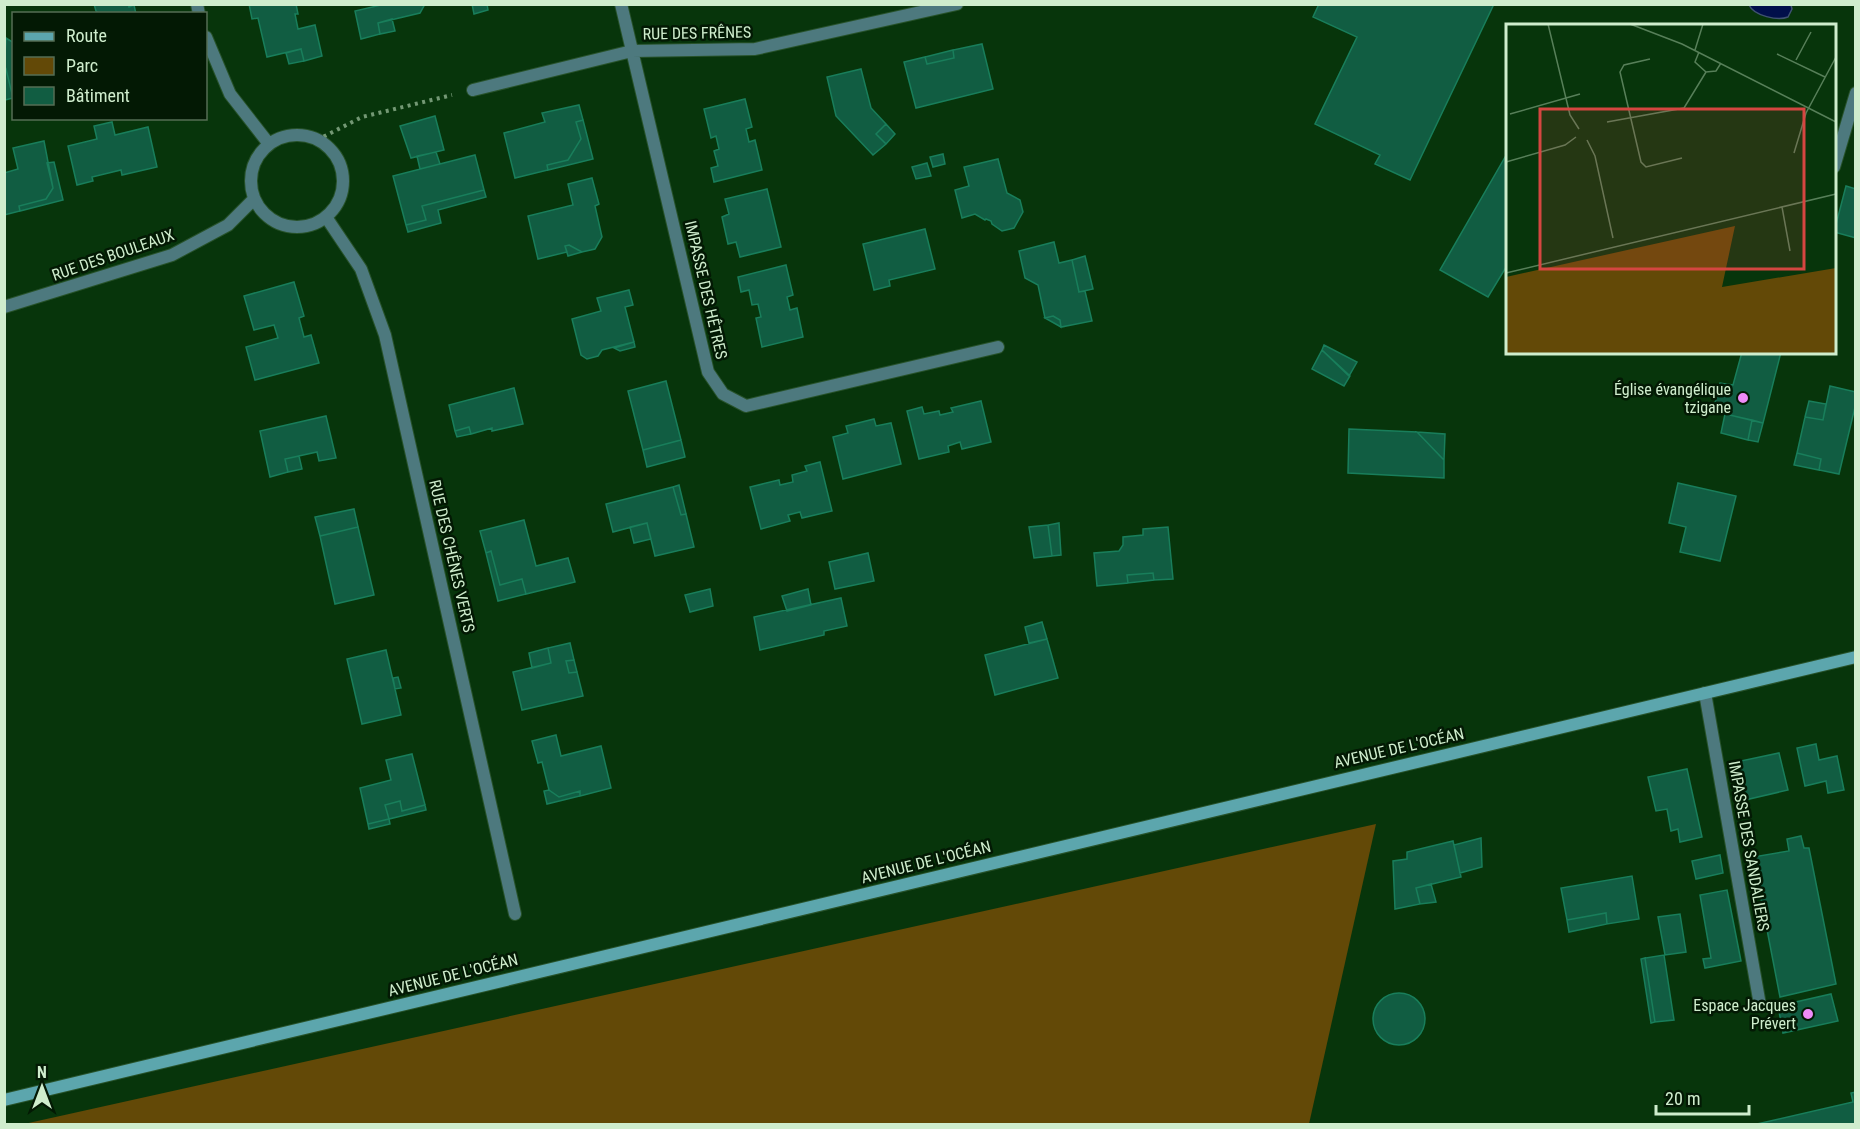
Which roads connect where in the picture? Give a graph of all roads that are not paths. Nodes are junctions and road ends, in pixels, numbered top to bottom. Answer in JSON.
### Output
{"nodes":[{"id":1,"x":621,"y":4,"type":"edge"},
{"id":2,"x":957,"y":4,"type":"edge"},
{"id":3,"x":207,"y":39,"type":"edge"},
{"id":4,"x":632,"y":51,"type":"junction"},
{"id":5,"x":473,"y":90,"type":"road end"},
{"id":6,"x":1856,"y":93,"type":"edge"},
{"id":7,"x":269,"y":144,"type":"junction"},
{"id":8,"x":1836,"y":160,"type":"edge"},
{"id":9,"x":254,"y":199,"type":"junction"},
{"id":10,"x":326,"y":217,"type":"junction"},
{"id":11,"x":4,"y":308,"type":"edge"},
{"id":12,"x":998,"y":346,"type":"dead end"},
{"id":13,"x":1856,"y":657,"type":"edge"},
{"id":14,"x":1705,"y":693,"type":"junction"},
{"id":15,"x":515,"y":914,"type":"dead end"},
{"id":16,"x":1760,"y":1005,"type":"dead end"},
{"id":17,"x":4,"y":1100,"type":"edge"}],
"edges":[{"from":1,"to":4,"type":"street","name":"IMPASSE DES HÊTRES"},
{"from":2,"to":4,"type":"street","name":"RUE DES FRÊNES"},
{"from":3,"to":7,"type":"street"},
{"from":4,"to":5,"type":"street","name":"RUE DES FRÊNES"},
{"from":4,"to":12,"type":"street","name":"IMPASSE DES HÊTRES"},
{"from":6,"to":8,"type":"street"},
{"from":7,"to":9,"type":"street"},
{"from":7,"to":10,"type":"street"},
{"from":9,"to":10,"type":"street"},
{"from":9,"to":11,"type":"street","name":"RUE DES BOULEAUX"},
{"from":10,"to":15,"type":"street","name":"RUE DES CHÊNES VERTS"},
{"from":13,"to":14,"type":"main road","name":"AVENUE DE L'OCÉAN"},
{"from":14,"to":16,"type":"street","name":"IMPASSE DES SANDALIERS"},
{"from":14,"to":17,"type":"main road","name":"AVENUE DE L'OCÉAN"}]}
